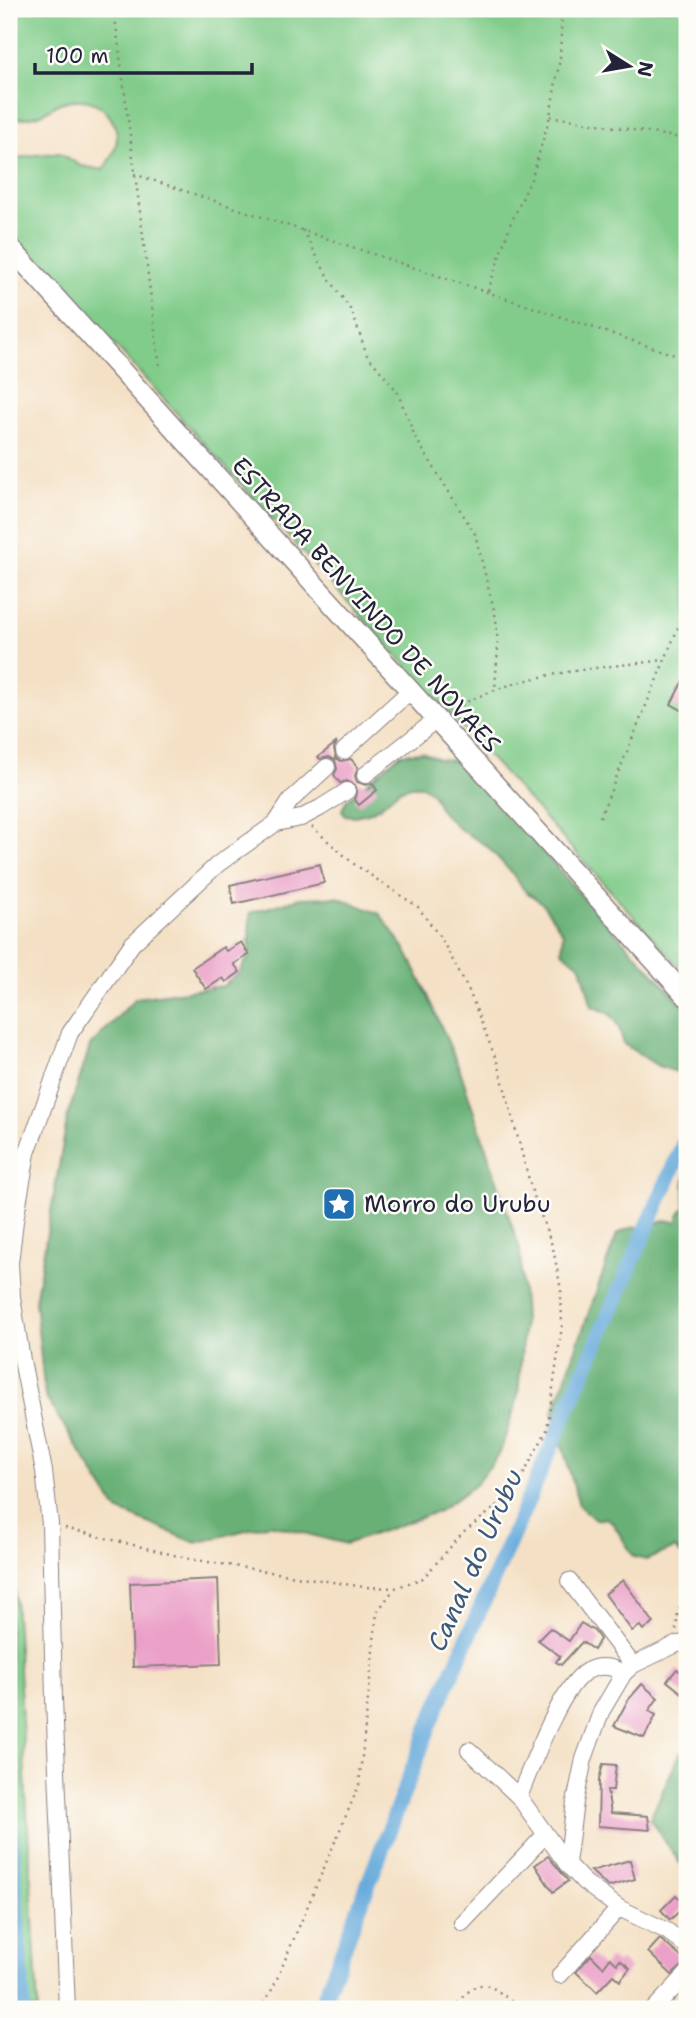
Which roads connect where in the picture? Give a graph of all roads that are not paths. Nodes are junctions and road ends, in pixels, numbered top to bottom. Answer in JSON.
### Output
{"nodes":[{"id":1,"x":9,"y":246,"type":"edge"},
{"id":2,"x":411,"y":690,"type":"junction"},
{"id":3,"x":437,"y":719,"type":"junction"},
{"id":4,"x":344,"y":751,"type":"dead end"},
{"id":5,"x":327,"y":767,"type":"dead end"},
{"id":6,"x":365,"y":775,"type":"dead end"},
{"id":7,"x":347,"y":792,"type":"dead end"},
{"id":8,"x":276,"y":823,"type":"junction"},
{"id":9,"x":687,"y":997,"type":"edge"},
{"id":10,"x":569,"y":1581,"type":"dead end"},
{"id":11,"x":682,"y":1644,"type":"edge"},
{"id":12,"x":629,"y":1669,"type":"junction"},
{"id":13,"x":469,"y":1750,"type":"dead end"},
{"id":14,"x":519,"y":1797,"type":"junction"},
{"id":15,"x":545,"y":1835,"type":"junction"},
{"id":16,"x":567,"y":1864,"type":"junction"},
{"id":17,"x":620,"y":1908,"type":"junction"},
{"id":18,"x":461,"y":1923,"type":"dead end"},
{"id":19,"x":687,"y":1946,"type":"edge"},
{"id":20,"x":687,"y":1974,"type":"edge"},
{"id":21,"x":560,"y":1975,"type":"dead end"},
{"id":22,"x":67,"y":2009,"type":"edge"},
{"id":23,"x":654,"y":2009,"type":"edge"}],
"edges":[{"from":1,"to":2,"type":"street","name":"ESTRADA BENVINDO DE NOVAES"},
{"from":2,"to":3,"type":"street","name":"ESTRADA BENVINDO DE NOVAES"},
{"from":2,"to":4,"type":"street"},
{"from":3,"to":6,"type":"street"},
{"from":3,"to":9,"type":"street","name":"ESTRADA BENVINDO DE NOVAES"},
{"from":5,"to":8,"type":"street"},
{"from":7,"to":8,"type":"street"},
{"from":8,"to":22,"type":"street"},
{"from":10,"to":12,"type":"street"},
{"from":11,"to":12,"type":"street"},
{"from":12,"to":14,"type":"street"},
{"from":12,"to":16,"type":"street"},
{"from":13,"to":14,"type":"street"},
{"from":14,"to":15,"type":"street"},
{"from":15,"to":16,"type":"street"},
{"from":15,"to":18,"type":"street"},
{"from":16,"to":17,"type":"street"},
{"from":17,"to":19,"type":"street"},
{"from":17,"to":21,"type":"street"},
{"from":20,"to":23,"type":"street"}]}
